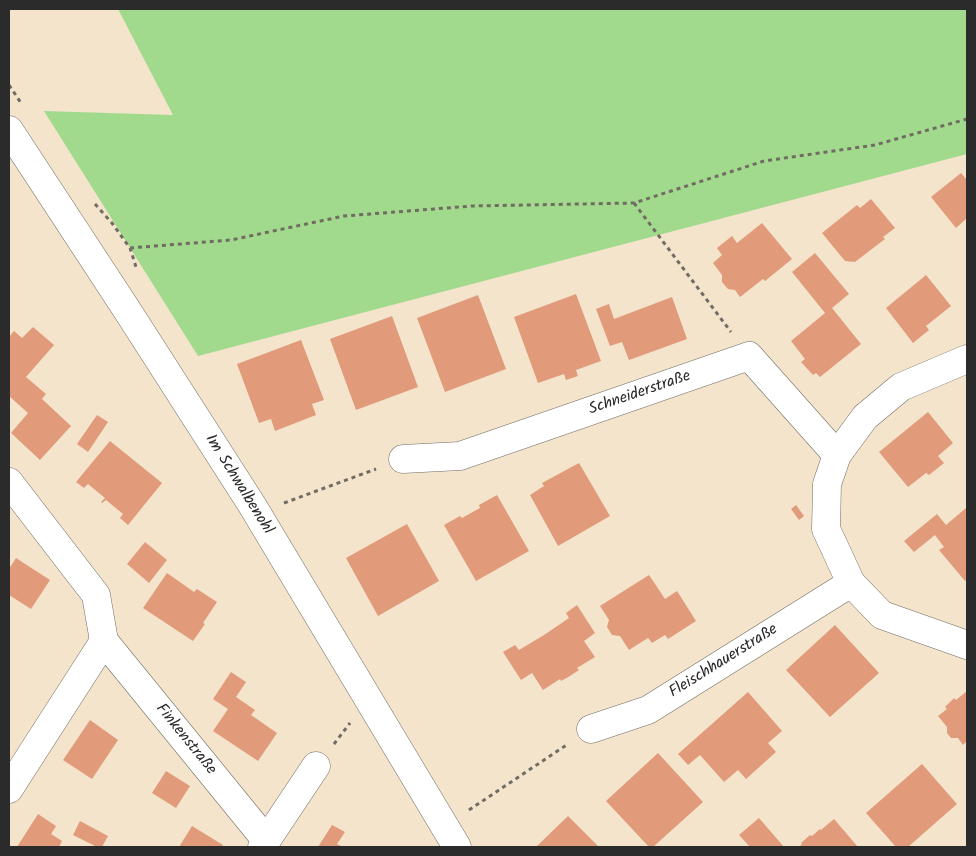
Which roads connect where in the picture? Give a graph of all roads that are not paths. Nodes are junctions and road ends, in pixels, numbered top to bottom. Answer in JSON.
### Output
{"nodes":[{"id":1,"x":9,"y":130,"type":"edge"},
{"id":2,"x":967,"y":359,"type":"edge"},
{"id":3,"x":837,"y":455,"type":"junction"},
{"id":4,"x":403,"y":459,"type":"road end"},
{"id":5,"x":9,"y":482,"type":"edge"},
{"id":6,"x":851,"y":583,"type":"junction"},
{"id":7,"x":104,"y":641,"type":"junction"},
{"id":8,"x":967,"y":645,"type":"edge"},
{"id":9,"x":591,"y":729,"type":"road end"},
{"id":10,"x":316,"y":766,"type":"road end"},
{"id":11,"x":9,"y":789,"type":"edge"},
{"id":12,"x":264,"y":843,"type":"edge"},
{"id":13,"x":457,"y":847,"type":"edge"}],
"edges":[{"from":1,"to":13,"type":"street","name":"Im Schwalbenohl"},
{"from":2,"to":3,"type":"street"},
{"from":3,"to":4,"type":"street","name":"Schneiderstraße"},
{"from":3,"to":6,"type":"street"},
{"from":5,"to":7,"type":"street","name":"Finkenstraße"},
{"from":6,"to":8,"type":"street"},
{"from":6,"to":9,"type":"street","name":"Fleischhauerstraße"},
{"from":7,"to":11,"type":"street"},
{"from":7,"to":12,"type":"street","name":"Finkenstraße"},
{"from":10,"to":12,"type":"street"}]}
